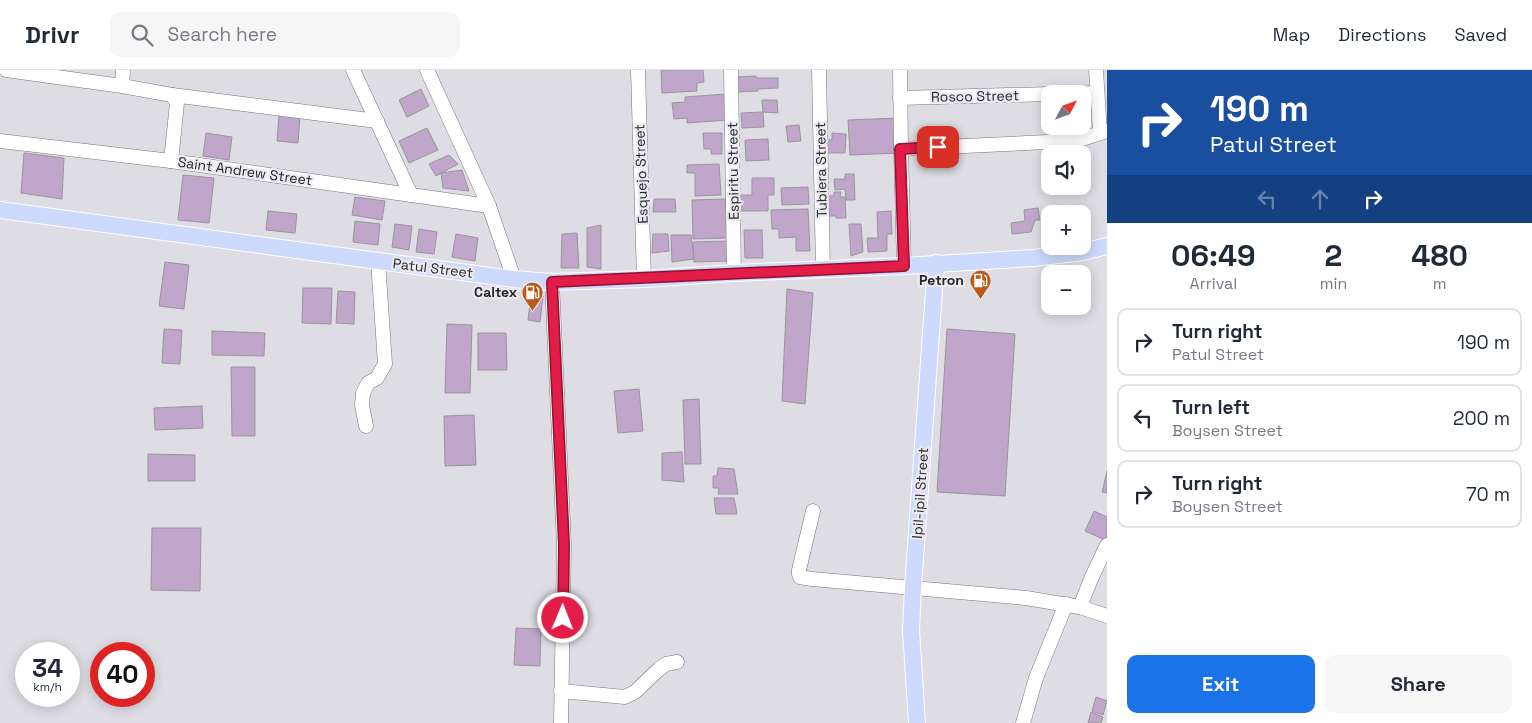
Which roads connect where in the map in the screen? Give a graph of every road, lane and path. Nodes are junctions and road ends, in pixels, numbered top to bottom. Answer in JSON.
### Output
{"nodes":[{"id":1,"x":6,"y":70,"type":"edge"},
{"id":2,"x":123,"y":70,"type":"edge"},
{"id":3,"x":353,"y":70,"type":"edge"},
{"id":4,"x":427,"y":70,"type":"edge"},
{"id":5,"x":638,"y":70,"type":"edge"},
{"id":6,"x":731,"y":70,"type":"edge"},
{"id":7,"x":819,"y":70,"type":"edge"},
{"id":8,"x":900,"y":70,"type":"edge"},
{"id":9,"x":1096,"y":70,"type":"edge"},
{"id":10,"x":53,"y":74,"type":"edge"},
{"id":11,"x":122,"y":86,"type":"junction"},
{"id":12,"x":1091,"y":93,"type":"edge"},
{"id":13,"x":1097,"y":93,"type":"junction"},
{"id":14,"x":1041,"y":94,"type":"edge"},
{"id":15,"x":172,"y":95,"type":"junction"},
{"id":16,"x":900,"y":98,"type":"junction"},
{"id":17,"x":377,"y":121,"type":"junction"},
{"id":18,"x":1104,"y":132,"type":"edge"},
{"id":19,"x":0,"y":142,"type":"edge"},
{"id":20,"x":900,"y":149,"type":"junction"},
{"id":21,"x":171,"y":161,"type":"junction"},
{"id":22,"x":411,"y":195,"type":"junction"},
{"id":23,"x":489,"y":206,"type":"junction"},
{"id":24,"x":0,"y":210,"type":"edge"},
{"id":25,"x":1107,"y":246,"type":"edge"},
{"id":26,"x":378,"y":261,"type":"junction"},
{"id":27,"x":936,"y":263,"type":"junction"},
{"id":28,"x":904,"y":266,"type":"junction"},
{"id":29,"x":823,"y":270,"type":"junction"},
{"id":30,"x":734,"y":273,"type":"junction"},
{"id":31,"x":514,"y":279,"type":"junction"},
{"id":32,"x":644,"y":279,"type":"junction"},
{"id":33,"x":552,"y":282,"type":"junction"},
{"id":34,"x":366,"y":426,"type":"dead end"},
{"id":35,"x":813,"y":511,"type":"dead end"},
{"id":36,"x":1107,"y":545,"type":"edge"},
{"id":37,"x":913,"y":587,"type":"junction"},
{"id":38,"x":1066,"y":604,"type":"junction"},
{"id":39,"x":1080,"y":607,"type":"junction"},
{"id":40,"x":1107,"y":616,"type":"edge"},
{"id":41,"x":677,"y":662,"type":"dead end"},
{"id":42,"x":562,"y":691,"type":"junction"},
{"id":43,"x":561,"y":723,"type":"edge"},
{"id":44,"x":917,"y":723,"type":"edge"},
{"id":45,"x":1023,"y":723,"type":"edge"}],
"edges":[{"from":1,"to":10,"type":"street"},
{"from":2,"to":11,"type":"street"},
{"from":3,"to":17,"type":"street"},
{"from":4,"to":23,"type":"street"},
{"from":5,"to":32,"type":"street","name":"Esquejo Street"},
{"from":6,"to":30,"type":"street","name":"Espiritu Street"},
{"from":7,"to":29,"type":"street","name":"Tubiera Street"},
{"from":8,"to":16,"type":"street"},
{"from":9,"to":13,"type":"street"},
{"from":10,"to":11,"type":"street"},
{"from":11,"to":15,"type":"street"},
{"from":12,"to":13,"type":"street"},
{"from":13,"to":18,"type":"street"},
{"from":14,"to":16,"type":"street","name":"Rosco Street"},
{"from":15,"to":17,"type":"street"},
{"from":15,"to":21,"type":"street"},
{"from":16,"to":20,"type":"street"},
{"from":17,"to":22,"type":"street"},
{"from":18,"to":20,"type":"street"},
{"from":19,"to":21,"type":"street","name":"Saint Andrew Street"},
{"from":20,"to":28,"type":"street"},
{"from":21,"to":22,"type":"street","name":"Saint Andrew Street"},
{"from":22,"to":23,"type":"street","name":"Saint Andrew Street"},
{"from":23,"to":31,"type":"street"},
{"from":24,"to":26,"type":"main road","name":"Patul Street"},
{"from":25,"to":27,"type":"main road","name":"Patul Street"},
{"from":26,"to":31,"type":"main road","name":"Patul Street"},
{"from":26,"to":34,"type":"street"},
{"from":27,"to":28,"type":"main road","name":"Patul Street"},
{"from":27,"to":37,"type":"main road","name":"Ipil-ipil Street"},
{"from":28,"to":29,"type":"main road","name":"Patul Street"},
{"from":29,"to":30,"type":"main road","name":"Patul Street"},
{"from":30,"to":32,"type":"main road","name":"Patul Street"},
{"from":31,"to":33,"type":"main road","name":"Patul Street"},
{"from":32,"to":33,"type":"main road","name":"Patul Street"},
{"from":33,"to":42,"type":"street"},
{"from":35,"to":37,"type":"street"},
{"from":36,"to":39,"type":"street"},
{"from":37,"to":38,"type":"street"},
{"from":37,"to":44,"type":"main road","name":"Ipil-ipil Street"},
{"from":38,"to":39,"type":"street"},
{"from":38,"to":45,"type":"street"},
{"from":39,"to":40,"type":"street"},
{"from":41,"to":42,"type":"street"},
{"from":42,"to":43,"type":"street"}]}
